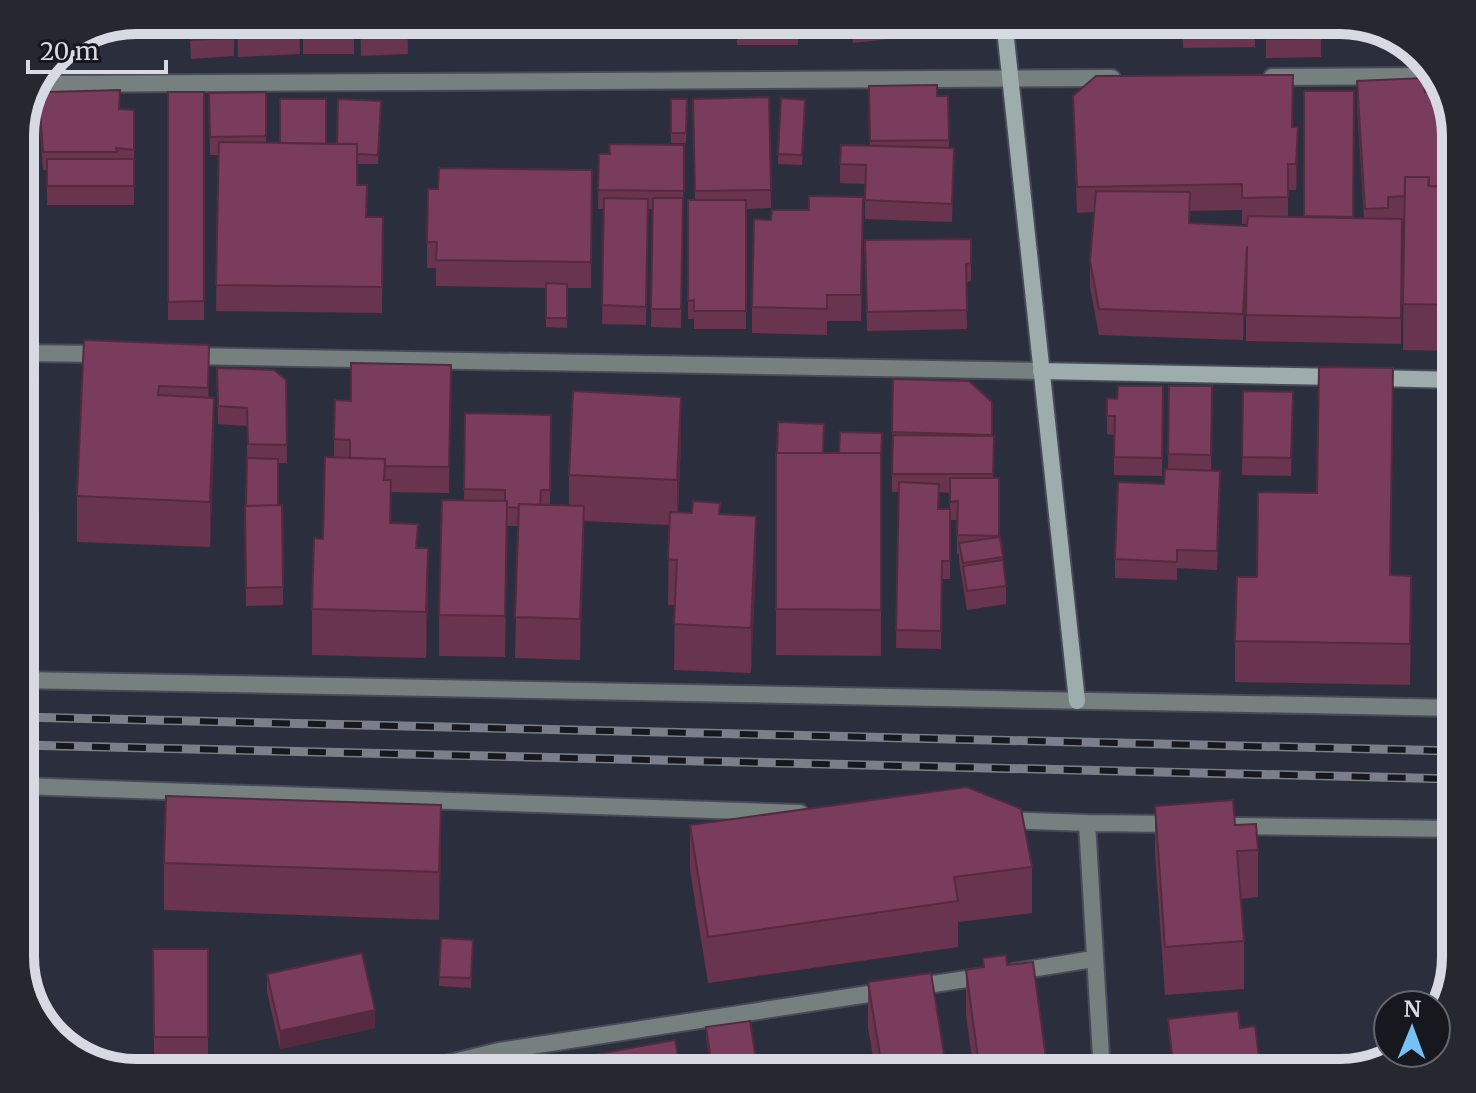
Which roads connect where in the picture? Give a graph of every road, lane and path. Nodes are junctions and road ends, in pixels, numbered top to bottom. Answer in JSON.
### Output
{"nodes":[{"id":1,"x":1006,"y":34,"type":"edge"},
{"id":2,"x":1422,"y":76,"type":"edge"},
{"id":3,"x":1247,"y":77,"type":"edge"},
{"id":4,"x":1011,"y":78,"type":"junction"},
{"id":5,"x":1121,"y":78,"type":"edge"},
{"id":6,"x":49,"y":84,"type":"edge"},
{"id":7,"x":34,"y":353,"type":"edge"},
{"id":8,"x":125,"y":355,"type":"edge"},
{"id":9,"x":173,"y":355,"type":"edge"},
{"id":10,"x":1041,"y":371,"type":"junction"},
{"id":11,"x":1442,"y":380,"type":"edge"},
{"id":12,"x":34,"y":680,"type":"edge"},
{"id":13,"x":1077,"y":701,"type":"junction"},
{"id":14,"x":1442,"y":708,"type":"edge"},
{"id":15,"x":34,"y":786,"type":"edge"},
{"id":16,"x":819,"y":814,"type":"edge"},
{"id":17,"x":992,"y":820,"type":"edge"},
{"id":18,"x":1087,"y":823,"type":"junction"},
{"id":19,"x":1195,"y":825,"type":"edge"},
{"id":20,"x":1225,"y":825,"type":"edge"},
{"id":21,"x":1442,"y":829,"type":"edge"},
{"id":22,"x":1093,"y":959,"type":"junction"},
{"id":23,"x":466,"y":1059,"type":"edge"},
{"id":24,"x":1101,"y":1059,"type":"edge"}],
"edges":[{"from":1,"to":4,"type":"street"},
{"from":2,"to":3,"type":"street"},
{"from":4,"to":5,"type":"street"},
{"from":4,"to":6,"type":"street"},
{"from":4,"to":10,"type":"street"},
{"from":7,"to":8,"type":"street"},
{"from":9,"to":10,"type":"street"},
{"from":10,"to":11,"type":"street"},
{"from":10,"to":13,"type":"street"},
{"from":12,"to":13,"type":"street"},
{"from":13,"to":14,"type":"street"},
{"from":15,"to":16,"type":"street"},
{"from":17,"to":18,"type":"street"},
{"from":18,"to":19,"type":"street"},
{"from":18,"to":22,"type":"street"},
{"from":20,"to":21,"type":"street"},
{"from":22,"to":23,"type":"street"},
{"from":22,"to":24,"type":"street"}]}
